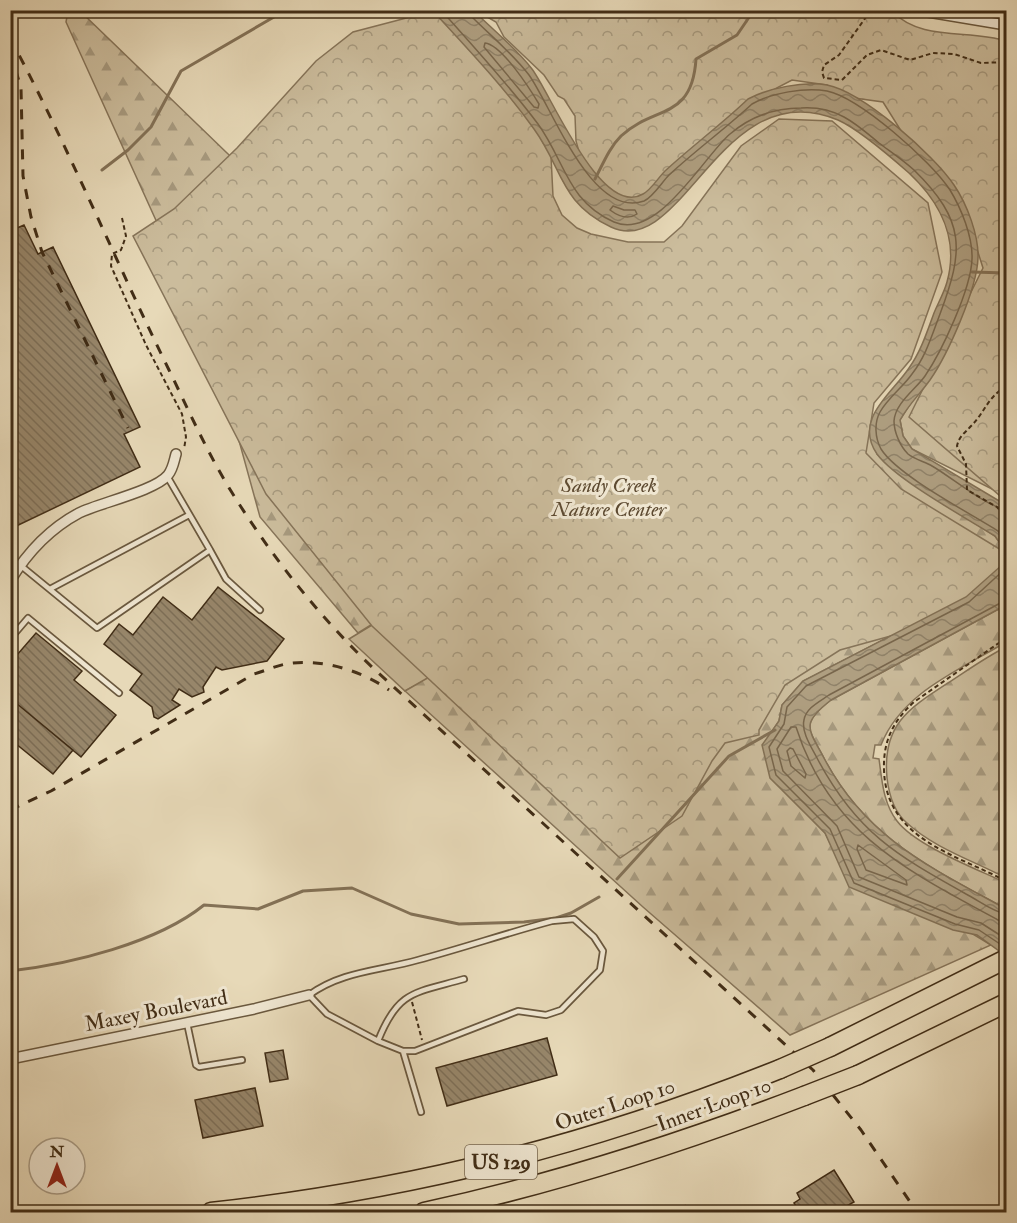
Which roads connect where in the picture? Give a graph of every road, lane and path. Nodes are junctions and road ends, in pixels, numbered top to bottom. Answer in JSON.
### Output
{"nodes":[{"id":1,"x":871,"y":10,"type":"edge"},
{"id":2,"x":916,"y":10,"type":"edge"},
{"id":3,"x":1006,"y":25,"type":"edge"},
{"id":4,"x":1006,"y":62,"type":"edge"},
{"id":5,"x":122,"y":218,"type":"dead end"},
{"id":6,"x":1006,"y":386,"type":"edge"},
{"id":7,"x":176,"y":454,"type":"joint"},
{"id":8,"x":167,"y":476,"type":"junction"},
{"id":9,"x":189,"y":515,"type":"junction"},
{"id":10,"x":1006,"y":517,"type":"edge"},
{"id":11,"x":210,"y":550,"type":"junction"},
{"id":12,"x":20,"y":565,"type":"junction"},
{"id":13,"x":10,"y":581,"type":"edge"},
{"id":14,"x":50,"y":589,"type":"junction"},
{"id":15,"x":260,"y":610,"type":"dead end"},
{"id":16,"x":1006,"y":638,"type":"edge"},
{"id":17,"x":10,"y":639,"type":"edge"},
{"id":18,"x":119,"y":693,"type":"dead end"},
{"id":19,"x":1006,"y":881,"type":"edge"},
{"id":20,"x":1006,"y":959,"type":"edge"},
{"id":21,"x":464,"y":979,"type":"dead end"},
{"id":22,"x":309,"y":995,"type":"junction"},
{"id":23,"x":410,"y":995,"type":"junction"},
{"id":24,"x":1006,"y":1003,"type":"edge"},
{"id":25,"x":187,"y":1023,"type":"junction"},
{"id":26,"x":378,"y":1041,"type":"junction"},
{"id":27,"x":425,"y":1048,"type":"junction"},
{"id":28,"x":403,"y":1051,"type":"junction"},
{"id":29,"x":10,"y":1059,"type":"edge"},
{"id":30,"x":242,"y":1060,"type":"dead end"},
{"id":31,"x":421,"y":1112,"type":"dead end"},
{"id":32,"x":685,"y":1209,"type":"dead end"},
{"id":33,"x":211,"y":1212,"type":"edge"},
{"id":34,"x":424,"y":1212,"type":"edge"},
{"id":35,"x":679,"y":1212,"type":"edge"}],
"edges":[{"from":1,"to":4,"type":"path"},
{"from":2,"to":3,"type":"street"},
{"from":5,"to":7,"type":"path"},
{"from":6,"to":10,"type":"path"},
{"from":7,"to":8,"type":"street"},
{"from":8,"to":9,"type":"lane"},
{"from":8,"to":12,"type":"street"},
{"from":9,"to":11,"type":"lane"},
{"from":9,"to":14,"type":"lane"},
{"from":11,"to":14,"type":"lane"},
{"from":11,"to":15,"type":"lane"},
{"from":12,"to":13,"type":"street"},
{"from":12,"to":14,"type":"lane"},
{"from":16,"to":19,"type":"path"},
{"from":17,"to":18,"type":"lane"},
{"from":20,"to":33,"type":"highway","name":"Outer Loop 10","number":"US 129","bridge":true},
{"from":21,"to":23,"type":"lane"},
{"from":22,"to":25,"type":"street","name":"Maxey Boulevard"},
{"from":22,"to":26,"type":"lane"},
{"from":22,"to":27,"type":"lane"},
{"from":23,"to":26,"type":"lane"},
{"from":23,"to":27,"type":"path"},
{"from":24,"to":34,"type":"highway","name":"Inner Loop 10","number":"US 129","bridge":true},
{"from":25,"to":29,"type":"street","name":"Maxey Boulevard"},
{"from":25,"to":30,"type":"lane"},
{"from":26,"to":28,"type":"lane"},
{"from":27,"to":28,"type":"lane"},
{"from":28,"to":31,"type":"lane"},
{"from":32,"to":35,"type":"lane"}]}
